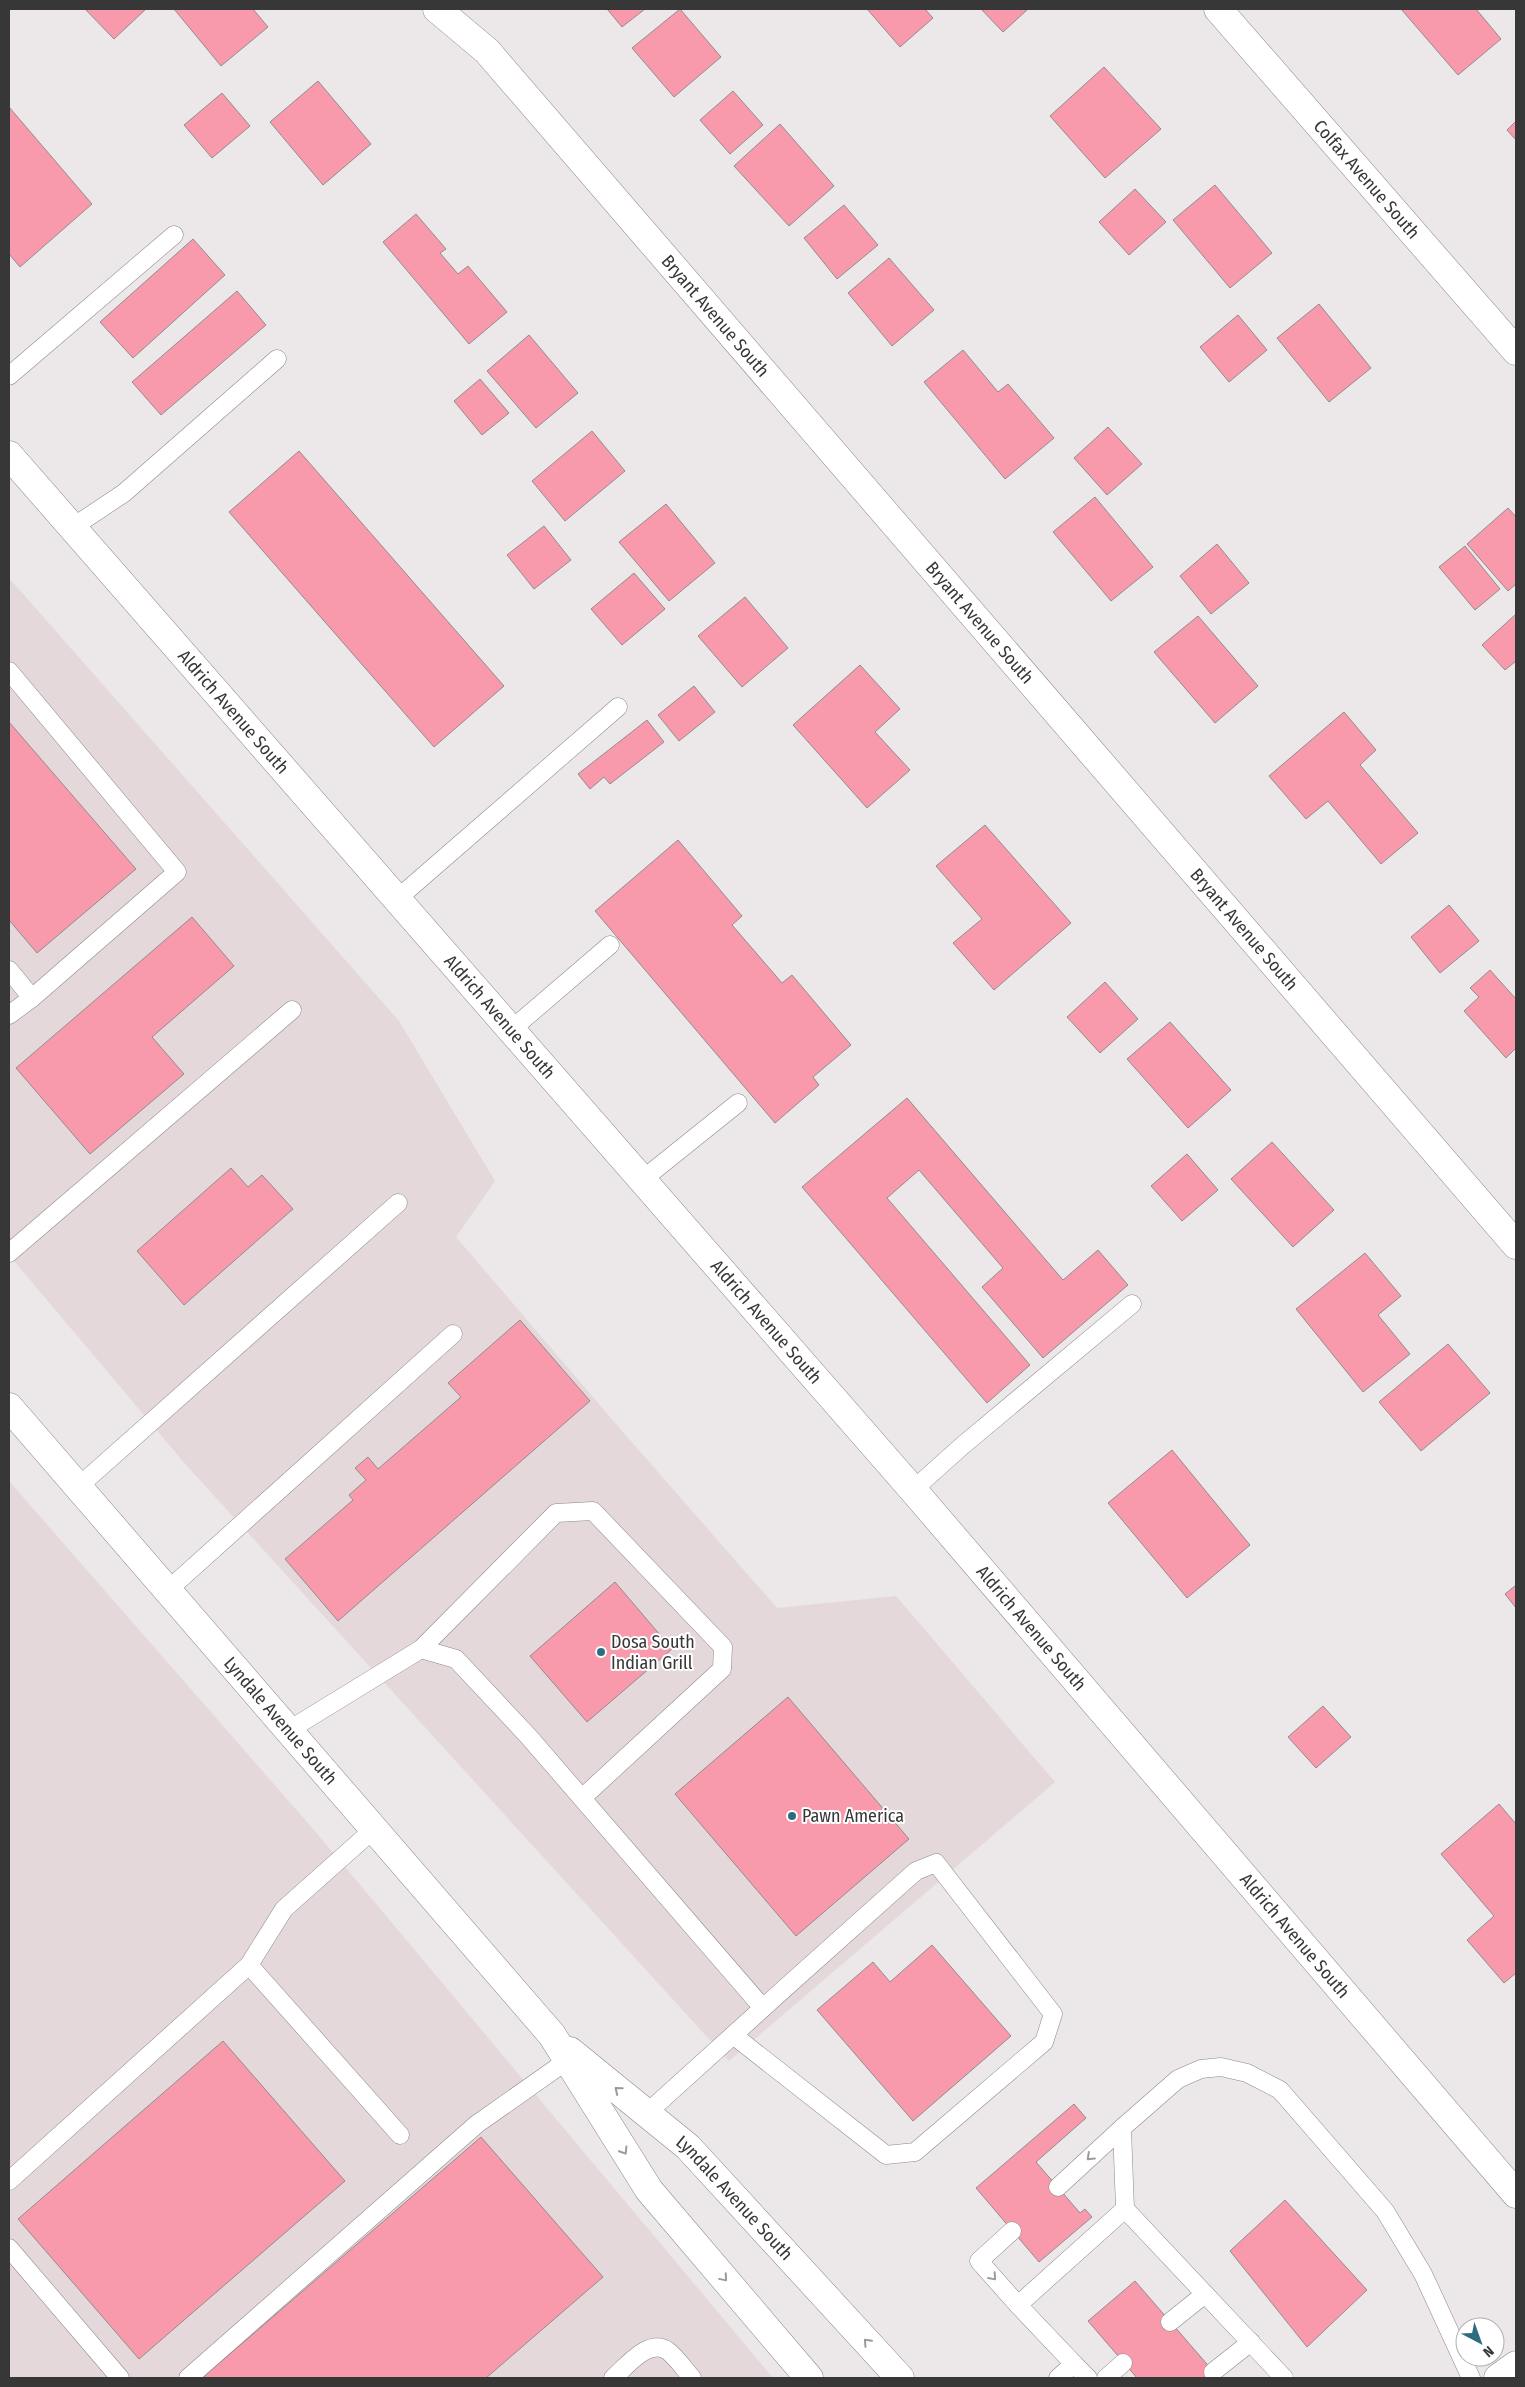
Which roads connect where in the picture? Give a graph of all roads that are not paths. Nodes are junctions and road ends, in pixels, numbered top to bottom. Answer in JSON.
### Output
{"nodes":[{"id":1,"x":437,"y":9,"type":"edge"},
{"id":2,"x":1218,"y":9,"type":"edge"},
{"id":3,"x":174,"y":235,"type":"dead end"},
{"id":4,"x":1516,"y":351,"type":"edge"},
{"id":5,"x":277,"y":360,"type":"dead end"},
{"id":6,"x":9,"y":376,"type":"edge"},
{"id":7,"x":9,"y":455,"type":"edge"},
{"id":8,"x":73,"y":527,"type":"junction"},
{"id":9,"x":9,"y":671,"type":"edge"},
{"id":10,"x":618,"y":707,"type":"dead end"},
{"id":11,"x":396,"y":899,"type":"junction"},
{"id":12,"x":610,"y":945,"type":"dead end"},
{"id":13,"x":9,"y":970,"type":"edge"},
{"id":14,"x":32,"y":998,"type":"junction"},
{"id":15,"x":292,"y":1010,"type":"dead end"},
{"id":16,"x":9,"y":1015,"type":"edge"},
{"id":17,"x":512,"y":1029,"type":"junction"},
{"id":18,"x":738,"y":1103,"type":"dead end"},
{"id":19,"x":642,"y":1180,"type":"junction"},
{"id":20,"x":398,"y":1203,"type":"dead end"},
{"id":21,"x":1516,"y":1244,"type":"edge"},
{"id":22,"x":9,"y":1253,"type":"edge"},
{"id":23,"x":1132,"y":1304,"type":"dead end"},
{"id":24,"x":453,"y":1334,"type":"dead end"},
{"id":25,"x":9,"y":1407,"type":"edge"},
{"id":26,"x":78,"y":1487,"type":"junction"},
{"id":27,"x":913,"y":1490,"type":"junction"},
{"id":28,"x":168,"y":1590,"type":"junction"},
{"id":29,"x":421,"y":1649,"type":"junction"},
{"id":30,"x":289,"y":1730,"type":"junction"},
{"id":31,"x":582,"y":1798,"type":"junction"},
{"id":32,"x":374,"y":1829,"type":"junction"},
{"id":33,"x":249,"y":1965,"type":"junction"},
{"id":34,"x":763,"y":2008,"type":"junction"},
{"id":35,"x":733,"y":2035,"type":"junction"},
{"id":36,"x":571,"y":2057,"type":"junction"},
{"id":37,"x":647,"y":2113,"type":"junction"},
{"id":38,"x":1122,"y":2128,"type":"junction"},
{"id":39,"x":400,"y":2135,"type":"dead end"},
{"id":40,"x":9,"y":2182,"type":"edge"},
{"id":41,"x":1058,"y":2187,"type":"dead end"},
{"id":42,"x":1516,"y":2194,"type":"edge"},
{"id":43,"x":1125,"y":2209,"type":"junction"},
{"id":44,"x":1012,"y":2231,"type":"dead end"},
{"id":45,"x":9,"y":2248,"type":"edge"},
{"id":46,"x":1205,"y":2294,"type":"junction"},
{"id":47,"x":1018,"y":2305,"type":"junction"},
{"id":48,"x":1170,"y":2322,"type":"dead end"},
{"id":49,"x":1250,"y":2342,"type":"junction"},
{"id":50,"x":1123,"y":2362,"type":"dead end"},
{"id":51,"x":1074,"y":2364,"type":"junction"},
{"id":52,"x":1516,"y":2365,"type":"edge"},
{"id":53,"x":1213,"y":2372,"type":"dead end"},
{"id":54,"x":120,"y":2378,"type":"edge"},
{"id":55,"x":188,"y":2378,"type":"edge"},
{"id":56,"x":613,"y":2378,"type":"edge"},
{"id":57,"x":692,"y":2378,"type":"edge"},
{"id":58,"x":808,"y":2378,"type":"edge"},
{"id":59,"x":900,"y":2378,"type":"edge"},
{"id":60,"x":1058,"y":2378,"type":"edge"},
{"id":61,"x":1088,"y":2378,"type":"edge"},
{"id":62,"x":1106,"y":2378,"type":"edge"},
{"id":63,"x":1284,"y":2378,"type":"edge"},
{"id":64,"x":1472,"y":2378,"type":"edge"},
{"id":65,"x":1498,"y":2378,"type":"edge"}],
"edges":[{"from":1,"to":21,"type":"street","name":"Bryant Avenue South"},
{"from":2,"to":4,"type":"street","name":"Colfax Avenue South"},
{"from":3,"to":6,"type":"lane"},
{"from":5,"to":8,"type":"lane"},
{"from":7,"to":8,"type":"street","name":"Aldrich Avenue South"},
{"from":8,"to":11,"type":"street","name":"Aldrich Avenue South"},
{"from":9,"to":14,"type":"lane"},
{"from":10,"to":11,"type":"lane"},
{"from":11,"to":17,"type":"street","name":"Aldrich Avenue South"},
{"from":12,"to":17,"type":"lane"},
{"from":13,"to":14,"type":"lane"},
{"from":14,"to":16,"type":"lane"},
{"from":15,"to":22,"type":"lane"},
{"from":17,"to":19,"type":"street","name":"Aldrich Avenue South"},
{"from":18,"to":19,"type":"lane"},
{"from":19,"to":27,"type":"street","name":"Aldrich Avenue South"},
{"from":20,"to":26,"type":"lane"},
{"from":23,"to":27,"type":"lane"},
{"from":24,"to":28,"type":"lane"},
{"from":25,"to":26,"type":"street","name":"Lyndale Avenue South"},
{"from":26,"to":28,"type":"street","name":"Lyndale Avenue South"},
{"from":27,"to":42,"type":"street","name":"Aldrich Avenue South"},
{"from":28,"to":30,"type":"street","name":"Lyndale Avenue South"},
{"from":29,"to":30,"type":"lane"},
{"from":29,"to":31,"type":"lane"},
{"from":29,"to":31,"type":"lane"},
{"from":30,"to":32,"type":"street","name":"Lyndale Avenue South"},
{"from":31,"to":34,"type":"lane"},
{"from":32,"to":33,"type":"lane"},
{"from":32,"to":36,"type":"street","name":"Lyndale Avenue South"},
{"from":33,"to":39,"type":"lane"},
{"from":33,"to":40,"type":"lane"},
{"from":34,"to":35,"type":"lane"},
{"from":34,"to":35,"type":"lane"},
{"from":35,"to":37,"type":"lane"},
{"from":37,"to":36,"type":"street","name":"Lyndale Avenue South","one_way":true},
{"from":36,"to":55,"type":"lane"},
{"from":36,"to":58,"type":"street","name":"Lyndale Avenue South","one_way":true},
{"from":59,"to":37,"type":"street","name":"Lyndale Avenue South","one_way":true},
{"from":38,"to":41,"type":"lane","one_way":true},
{"from":38,"to":43,"type":"lane"},
{"from":38,"to":64,"type":"lane"},
{"from":43,"to":46,"type":"lane"},
{"from":43,"to":47,"type":"lane"},
{"from":44,"to":47,"type":"lane","one_way":true},
{"from":45,"to":54,"type":"lane"},
{"from":46,"to":48,"type":"lane"},
{"from":46,"to":49,"type":"lane"},
{"from":47,"to":51,"type":"lane"},
{"from":49,"to":53,"type":"lane"},
{"from":49,"to":63,"type":"lane"},
{"from":50,"to":62,"type":"lane"},
{"from":51,"to":60,"type":"lane"},
{"from":51,"to":61,"type":"lane"},
{"from":52,"to":65,"type":"street"},
{"from":56,"to":57,"type":"lane"}]}
